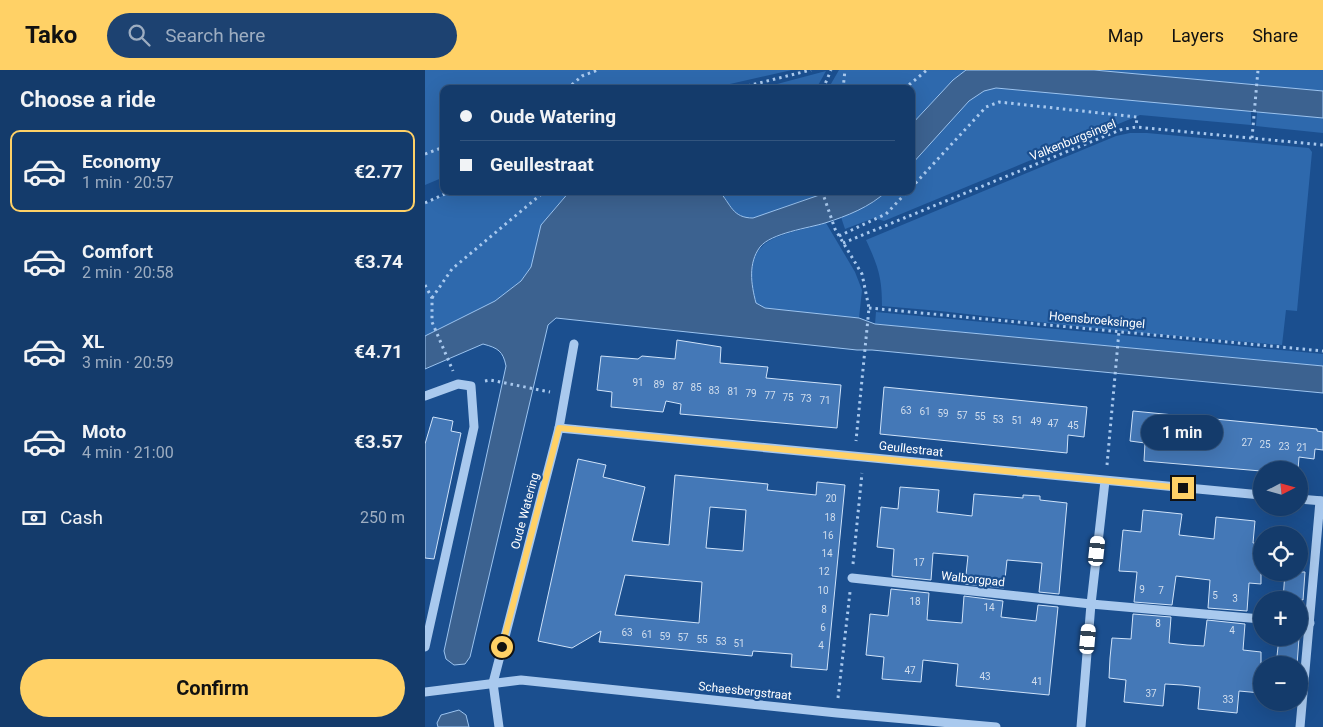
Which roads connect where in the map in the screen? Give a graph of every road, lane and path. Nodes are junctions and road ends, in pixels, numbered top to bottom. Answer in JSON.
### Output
{"nodes":[{"id":1,"x":598,"y":70,"type":"edge"},
{"id":2,"x":811,"y":70,"type":"edge"},
{"id":3,"x":831,"y":70,"type":"edge"},
{"id":4,"x":845,"y":70,"type":"edge"},
{"id":5,"x":927,"y":70,"type":"edge"},
{"id":6,"x":1258,"y":70,"type":"edge"},
{"id":7,"x":571,"y":85,"type":"edge"},
{"id":8,"x":751,"y":85,"type":"edge"},
{"id":9,"x":825,"y":85,"type":"edge"},
{"id":10,"x":843,"y":85,"type":"edge"},
{"id":11,"x":909,"y":85,"type":"edge"},
{"id":12,"x":1136,"y":127,"type":"junction"},
{"id":13,"x":1252,"y":138,"type":"junction"},
{"id":14,"x":1323,"y":145,"type":"edge"},
{"id":15,"x":440,"y":148,"type":"edge"},
{"id":16,"x":425,"y":154,"type":"edge"},
{"id":17,"x":915,"y":184,"type":"edge"},
{"id":18,"x":442,"y":195,"type":"edge"},
{"id":19,"x":540,"y":195,"type":"edge"},
{"id":20,"x":823,"y":195,"type":"edge"},
{"id":21,"x":904,"y":195,"type":"edge"},
{"id":22,"x":425,"y":203,"type":"edge"},
{"id":23,"x":839,"y":236,"type":"junction"},
{"id":24,"x":843,"y":243,"type":"junction"},
{"id":25,"x":425,"y":285,"type":"edge"},
{"id":26,"x":433,"y":298,"type":"junction"},
{"id":27,"x":869,"y":308,"type":"junction"},
{"id":28,"x":1119,"y":331,"type":"junction"},
{"id":29,"x":574,"y":344,"type":"dead end"},
{"id":30,"x":1323,"y":351,"type":"edge"},
{"id":31,"x":454,"y":373,"type":"dead end"},
{"id":32,"x":490,"y":380,"type":"dead end"},
{"id":33,"x":544,"y":391,"type":"dead end"},
{"id":34,"x":425,"y":396,"type":"edge"},
{"id":35,"x":559,"y":428,"type":"junction"},
{"id":36,"x":854,"y":457,"type":"junction"},
{"id":37,"x":1105,"y":481,"type":"junction"},
{"id":38,"x":1253,"y":495,"type":"edge"},
{"id":39,"x":1308,"y":500,"type":"edge"},
{"id":40,"x":1322,"y":501,"type":"edge"},
{"id":41,"x":852,"y":578,"type":"dead end"},
{"id":42,"x":1091,"y":604,"type":"junction"},
{"id":43,"x":1253,"y":618,"type":"edge"},
{"id":44,"x":1310,"y":623,"type":"joint"},
{"id":45,"x":425,"y":647,"type":"edge"},
{"id":46,"x":493,"y":683,"type":"junction"},
{"id":47,"x":425,"y":692,"type":"edge"},
{"id":48,"x":499,"y":727,"type":"edge"},
{"id":49,"x":996,"y":727,"type":"edge"},
{"id":50,"x":1081,"y":727,"type":"edge"},
{"id":51,"x":1300,"y":727,"type":"edge"}],
"edges":[{"from":1,"to":7,"type":"path"},
{"from":2,"to":8,"type":"path"},
{"from":3,"to":9,"type":"path"},
{"from":4,"to":10,"type":"path"},
{"from":5,"to":11,"type":"path"},
{"from":6,"to":13,"type":"path"},
{"from":12,"to":13,"type":"path","name":"Valkenburgsingel"},
{"from":12,"to":17,"type":"path"},
{"from":12,"to":24,"type":"path","name":"Valkenburgsingel"},
{"from":13,"to":14,"type":"path","name":"Valkenburgsingel"},
{"from":15,"to":16,"type":"path"},
{"from":18,"to":22,"type":"path"},
{"from":19,"to":26,"type":"path"},
{"from":20,"to":23,"type":"path"},
{"from":21,"to":23,"type":"path"},
{"from":23,"to":24,"type":"path"},
{"from":24,"to":27,"type":"path"},
{"from":25,"to":26,"type":"path"},
{"from":26,"to":31,"type":"path"},
{"from":27,"to":28,"type":"path","name":"Hoensbroeksingel"},
{"from":27,"to":36,"type":"path"},
{"from":28,"to":30,"type":"path","name":"Hoensbroeksingel"},
{"from":28,"to":37,"type":"path"},
{"from":29,"to":35,"type":"street","name":"Oude Watering"},
{"from":32,"to":33,"type":"path"},
{"from":34,"to":45,"type":"street"},
{"from":35,"to":36,"type":"street","name":"Geullestraat"},
{"from":35,"to":46,"type":"street","name":"Oude Watering"},
{"from":36,"to":37,"type":"street","name":"Geullestraat"},
{"from":37,"to":38,"type":"street","name":"Geullestraat"},
{"from":37,"to":42,"type":"street"},
{"from":39,"to":40,"type":"street"},
{"from":40,"to":44,"type":"street"},
{"from":41,"to":42,"type":"street","name":"Walborgpad"},
{"from":42,"to":43,"type":"street","name":"Walborgpad"},
{"from":42,"to":50,"type":"street"},
{"from":44,"to":51,"type":"street"},
{"from":46,"to":47,"type":"street"},
{"from":46,"to":48,"type":"street","name":"Oude Watering"},
{"from":46,"to":49,"type":"street","name":"Schaesbergstraat"}]}
